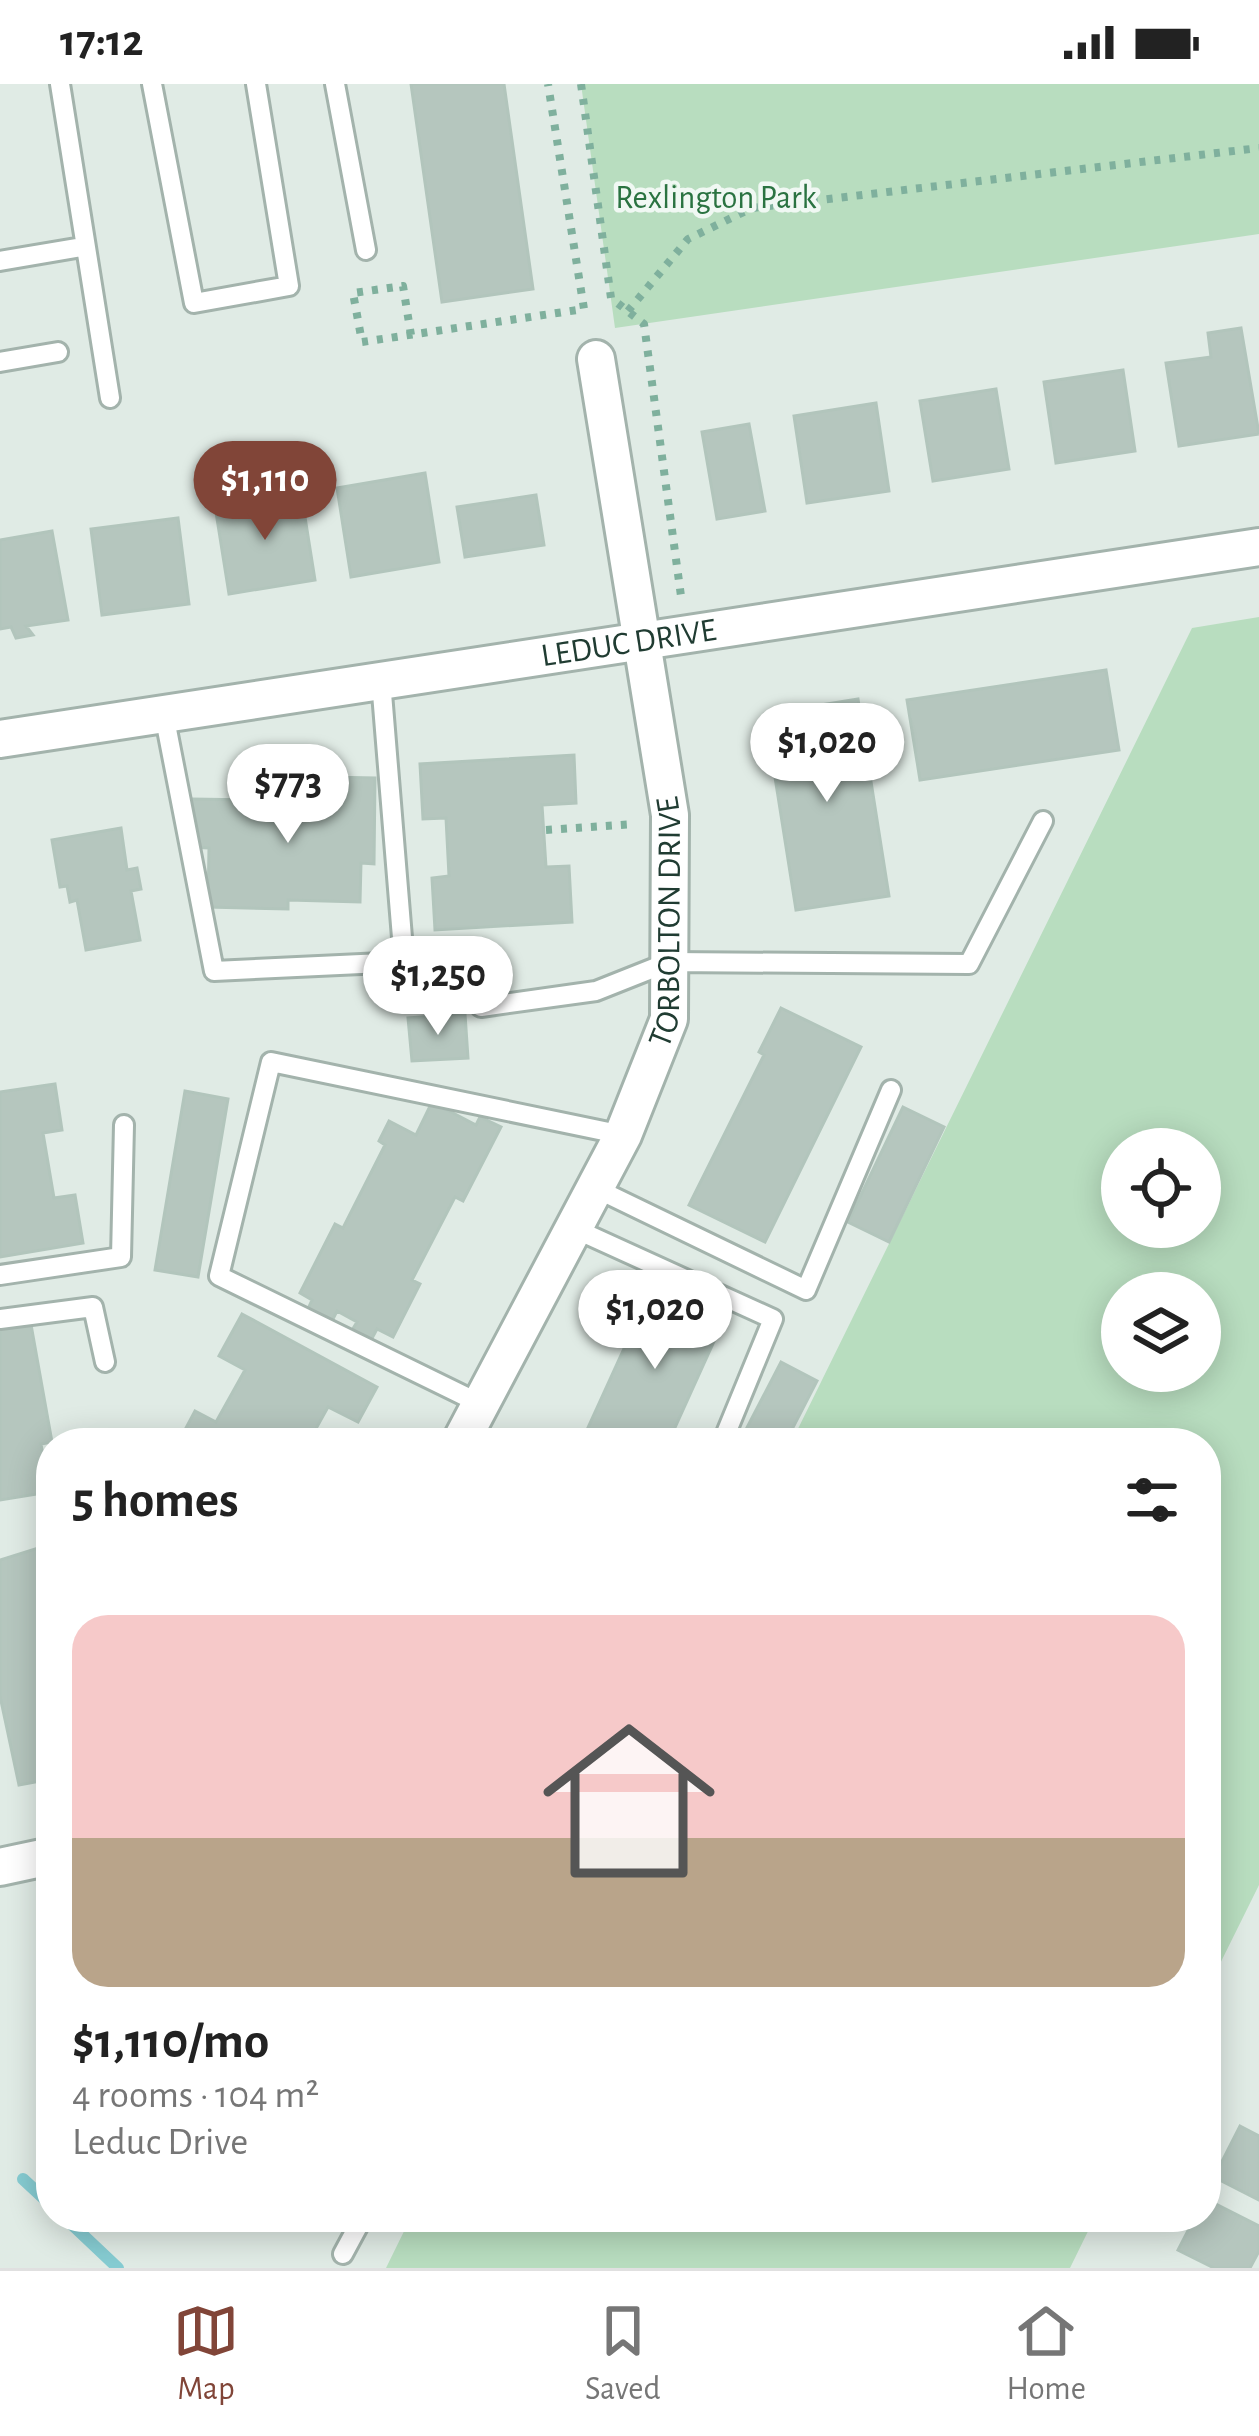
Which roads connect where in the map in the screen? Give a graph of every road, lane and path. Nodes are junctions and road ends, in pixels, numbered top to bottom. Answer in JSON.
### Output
{"nodes":[{"id":1,"x":60,"y":84,"type":"edge"},
{"id":2,"x":152,"y":84,"type":"edge"},
{"id":3,"x":256,"y":84,"type":"edge"},
{"id":4,"x":334,"y":84,"type":"edge"},
{"id":5,"x":548,"y":84,"type":"edge"},
{"id":6,"x":581,"y":84,"type":"edge"},
{"id":7,"x":1259,"y":148,"type":"edge"},
{"id":8,"x":82,"y":247,"type":"junction"},
{"id":9,"x":366,"y":250,"type":"dead end"},
{"id":10,"x":0,"y":261,"type":"edge"},
{"id":11,"x":628,"y":311,"type":"junction"},
{"id":12,"x":411,"y":335,"type":"junction"},
{"id":13,"x":58,"y":352,"type":"dead end"},
{"id":14,"x":596,"y":359,"type":"dead end"},
{"id":15,"x":0,"y":362,"type":"edge"},
{"id":16,"x":110,"y":398,"type":"dead end"},
{"id":17,"x":1259,"y":547,"type":"edge"},
{"id":18,"x":681,"y":596,"type":"dead end"},
{"id":19,"x":642,"y":641,"type":"junction"},
{"id":20,"x":381,"y":681,"type":"junction"},
{"id":21,"x":164,"y":714,"type":"junction"},
{"id":22,"x":0,"y":739,"type":"edge"},
{"id":23,"x":1043,"y":821,"type":"dead end"},
{"id":24,"x":670,"y":822,"type":"junction"},
{"id":25,"x":546,"y":830,"type":"dead end"},
{"id":26,"x":669,"y":962,"type":"junction"},
{"id":27,"x":481,"y":1007,"type":"dead end"},
{"id":28,"x":891,"y":1090,"type":"dead end"},
{"id":29,"x":124,"y":1125,"type":"dead end"},
{"id":30,"x":623,"y":1135,"type":"junction"},
{"id":31,"x":595,"y":1188,"type":"junction"},
{"id":32,"x":573,"y":1228,"type":"junction"},
{"id":33,"x":0,"y":1275,"type":"edge"},
{"id":34,"x":0,"y":1319,"type":"edge"},
{"id":35,"x":105,"y":1362,"type":"dead end"},
{"id":36,"x":481,"y":1404,"type":"junction"},
{"id":37,"x":468,"y":1428,"type":"edge"},
{"id":38,"x":728,"y":1428,"type":"edge"},
{"id":39,"x":36,"y":1859,"type":"edge"},
{"id":40,"x":0,"y":1867,"type":"edge"},
{"id":41,"x":355,"y":2232,"type":"edge"},
{"id":42,"x":343,"y":2254,"type":"dead end"}],
"edges":[{"from":1,"to":8,"type":"lane"},
{"from":2,"to":3,"type":"lane"},
{"from":4,"to":9,"type":"lane"},
{"from":5,"to":12,"type":"path"},
{"from":6,"to":11,"type":"path"},
{"from":7,"to":11,"type":"path"},
{"from":8,"to":10,"type":"lane"},
{"from":8,"to":16,"type":"lane"},
{"from":11,"to":18,"type":"path"},
{"from":12,"to":12,"type":"path"},
{"from":13,"to":15,"type":"lane"},
{"from":14,"to":19,"type":"street","name":"TORBOLTON DRIVE"},
{"from":17,"to":19,"type":"street","name":"LEDUC DRIVE"},
{"from":19,"to":20,"type":"street","name":"LEDUC DRIVE"},
{"from":19,"to":24,"type":"street","name":"TORBOLTON DRIVE"},
{"from":20,"to":21,"type":"street","name":"LEDUC DRIVE"},
{"from":20,"to":21,"type":"lane"},
{"from":21,"to":22,"type":"street","name":"LEDUC DRIVE"},
{"from":23,"to":26,"type":"lane"},
{"from":24,"to":25,"type":"path"},
{"from":24,"to":26,"type":"street","name":"TORBOLTON DRIVE"},
{"from":26,"to":27,"type":"lane"},
{"from":26,"to":30,"type":"street","name":"TORBOLTON DRIVE"},
{"from":28,"to":31,"type":"lane"},
{"from":29,"to":33,"type":"lane"},
{"from":30,"to":31,"type":"street","name":"TORBOLTON DRIVE"},
{"from":30,"to":36,"type":"lane"},
{"from":31,"to":32,"type":"street","name":"TORBOLTON DRIVE"},
{"from":32,"to":36,"type":"street","name":"TORBOLTON DRIVE"},
{"from":32,"to":38,"type":"lane"},
{"from":34,"to":35,"type":"lane"},
{"from":36,"to":37,"type":"street","name":"TORBOLTON DRIVE"},
{"from":39,"to":40,"type":"street"},
{"from":41,"to":42,"type":"lane"}]}
